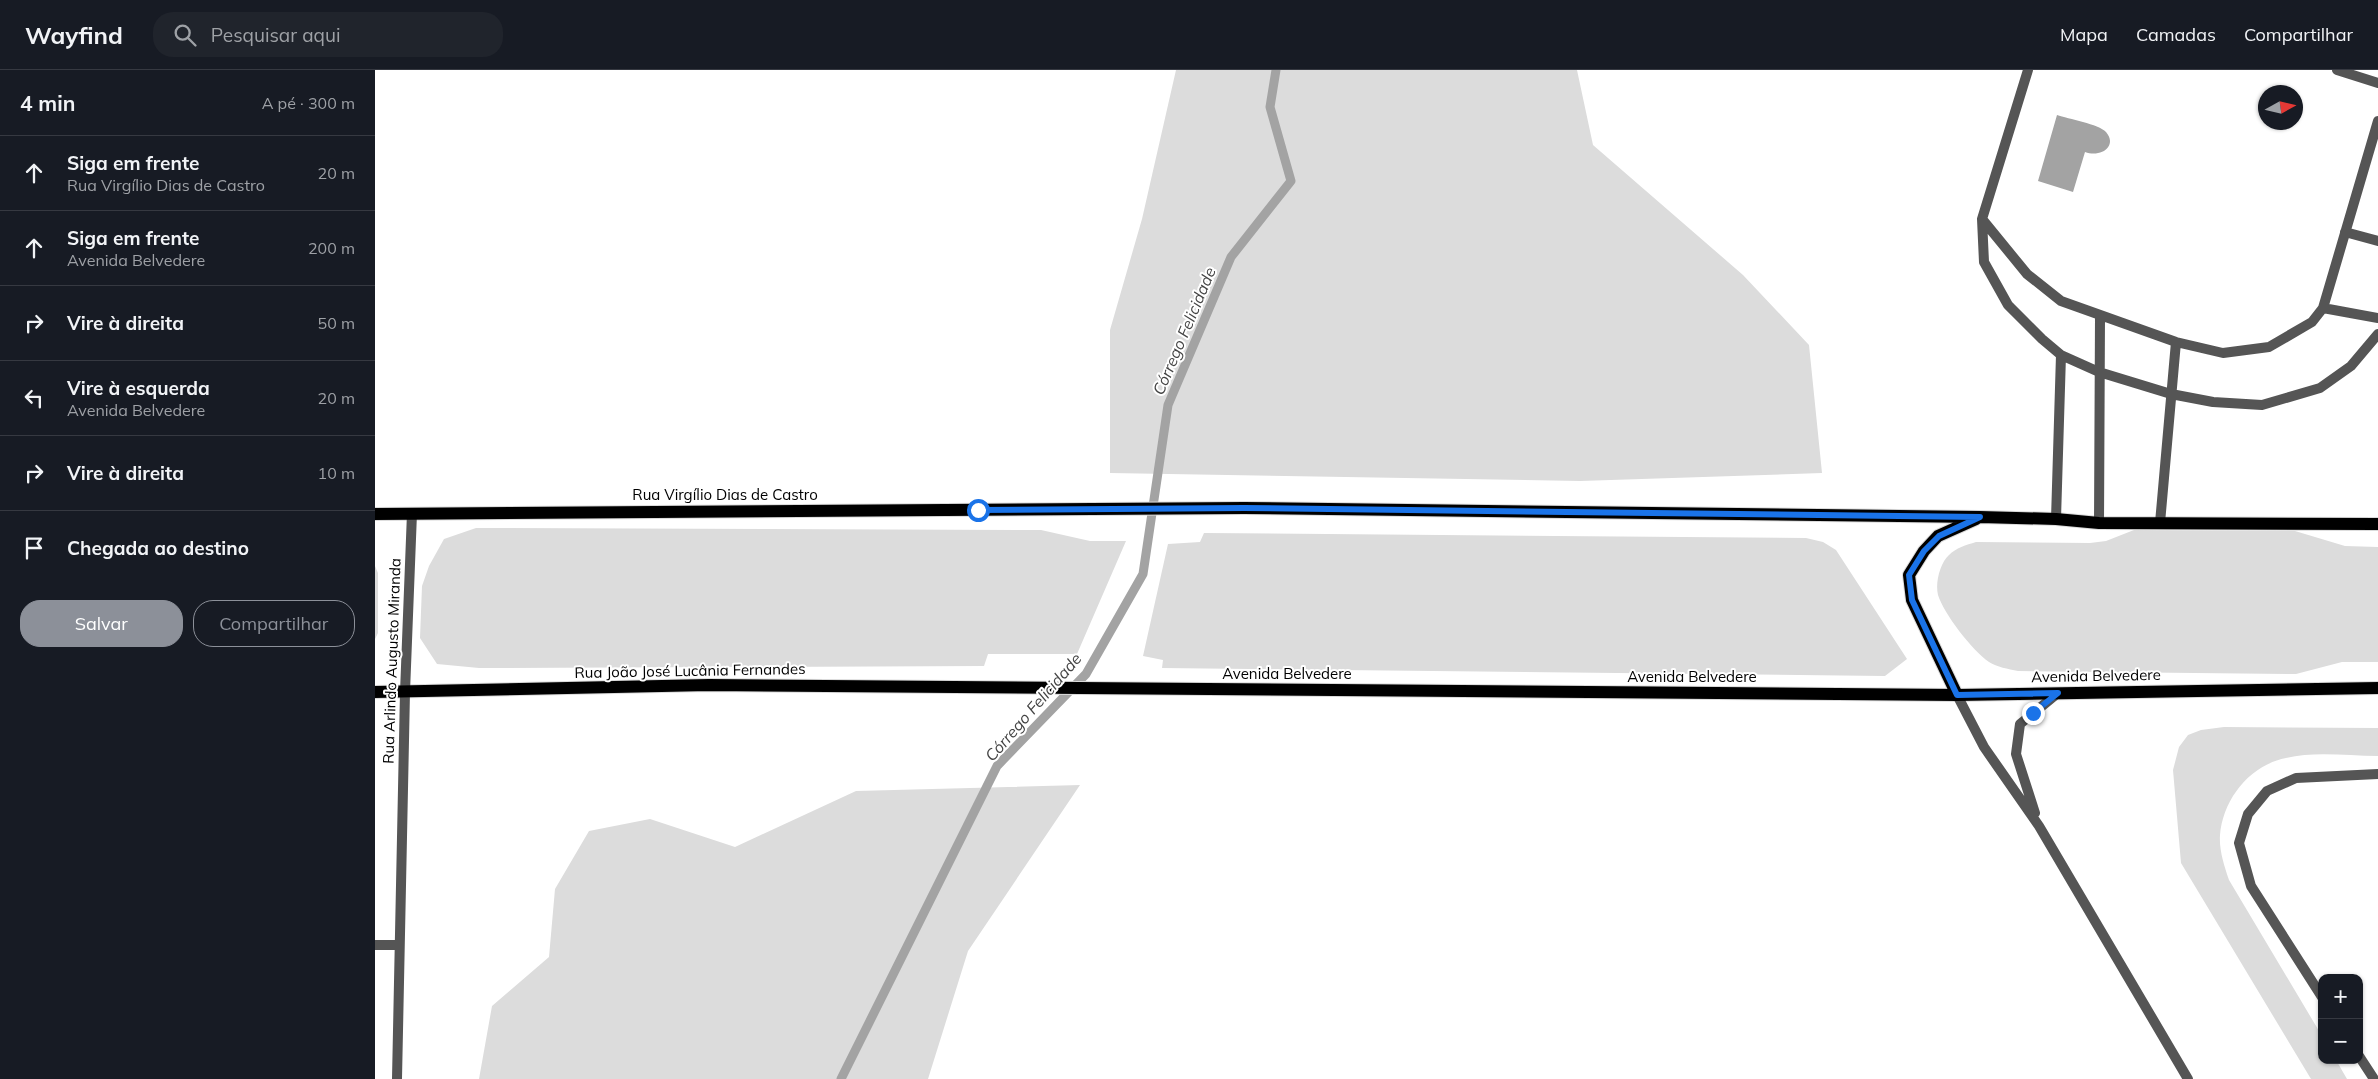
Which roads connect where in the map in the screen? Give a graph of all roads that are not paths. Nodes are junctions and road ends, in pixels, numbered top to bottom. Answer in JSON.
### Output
{"nodes":[{"id":1,"x":2028,"y":70,"type":"edge"},
{"id":2,"x":2337,"y":70,"type":"edge"},
{"id":3,"x":2378,"y":83,"type":"edge"},
{"id":4,"x":2378,"y":121,"type":"edge"},
{"id":5,"x":1981,"y":220,"type":"junction"},
{"id":6,"x":2345,"y":232,"type":"junction"},
{"id":7,"x":2378,"y":241,"type":"edge"},
{"id":8,"x":2323,"y":308,"type":"junction"},
{"id":9,"x":2101,"y":316,"type":"junction"},
{"id":10,"x":2378,"y":318,"type":"edge"},
{"id":11,"x":2378,"y":334,"type":"edge"},
{"id":12,"x":2176,"y":342,"type":"junction"},
{"id":13,"x":2061,"y":354,"type":"junction"},
{"id":14,"x":2099,"y":372,"type":"junction"},
{"id":15,"x":2171,"y":394,"type":"junction"},
{"id":16,"x":412,"y":513,"type":"junction"},
{"id":17,"x":375,"y":514,"type":"edge"},
{"id":18,"x":1980,"y":517,"type":"junction"},
{"id":19,"x":2056,"y":519,"type":"junction"},
{"id":20,"x":2160,"y":523,"type":"junction"},
{"id":21,"x":2099,"y":524,"type":"junction"},
{"id":22,"x":2378,"y":524,"type":"edge"},
{"id":23,"x":1005,"y":688,"type":"joint"},
{"id":24,"x":2378,"y":688,"type":"edge"},
{"id":25,"x":375,"y":692,"type":"edge"},
{"id":26,"x":405,"y":692,"type":"junction"},
{"id":27,"x":2058,"y":693,"type":"junction"},
{"id":28,"x":1957,"y":695,"type":"junction"},
{"id":29,"x":2378,"y":774,"type":"edge"},
{"id":30,"x":2039,"y":826,"type":"junction"},
{"id":31,"x":375,"y":945,"type":"edge"},
{"id":32,"x":399,"y":945,"type":"junction"},
{"id":33,"x":2318,"y":991,"type":"edge"},
{"id":34,"x":2363,"y":1062,"type":"edge"},
{"id":35,"x":397,"y":1079,"type":"edge"},
{"id":36,"x":2188,"y":1079,"type":"edge"},
{"id":37,"x":2374,"y":1079,"type":"edge"}],
"edges":[{"from":1,"to":5,"type":"street"},
{"from":2,"to":3,"type":"street"},
{"from":4,"to":6,"type":"street"},
{"from":5,"to":9,"type":"street"},
{"from":5,"to":13,"type":"street"},
{"from":6,"to":7,"type":"street"},
{"from":6,"to":8,"type":"street"},
{"from":8,"to":10,"type":"street"},
{"from":8,"to":12,"type":"street"},
{"from":9,"to":12,"type":"street"},
{"from":9,"to":14,"type":"street"},
{"from":11,"to":15,"type":"street"},
{"from":12,"to":15,"type":"street"},
{"from":13,"to":14,"type":"street"},
{"from":13,"to":19,"type":"street"},
{"from":14,"to":15,"type":"street"},
{"from":14,"to":21,"type":"street"},
{"from":15,"to":20,"type":"street"},
{"from":16,"to":17,"type":"main road","name":"Rua Virgílio Dias de Castro"},
{"from":16,"to":18,"type":"main road","name":"Rua Virgílio Dias de Castro"},
{"from":16,"to":26,"type":"street","name":"Rua Arlindo Augusto Miranda"},
{"from":18,"to":19,"type":"main road"},
{"from":18,"to":28,"type":"main road"},
{"from":19,"to":21,"type":"main road"},
{"from":20,"to":21,"type":"main road"},
{"from":20,"to":22,"type":"main road"},
{"from":23,"to":26,"type":"main road","name":"Rua João José Lucânia Fernandes"},
{"from":23,"to":28,"type":"main road","name":"Avenida Belvedere"},
{"from":24,"to":27,"type":"main road","name":"Avenida Belvedere"},
{"from":25,"to":26,"type":"main road","name":"Rua João José Lucânia Fernandes"},
{"from":26,"to":32,"type":"street","name":"Rua Arlindo Augusto Miranda"},
{"from":27,"to":28,"type":"main road","name":"Avenida Belvedere"},
{"from":27,"to":30,"type":"street"},
{"from":28,"to":30,"type":"street"},
{"from":29,"to":33,"type":"street"},
{"from":30,"to":36,"type":"street"},
{"from":31,"to":32,"type":"street"},
{"from":32,"to":35,"type":"street","name":"Rua Arlindo Augusto Miranda"},
{"from":34,"to":37,"type":"street"}]}
